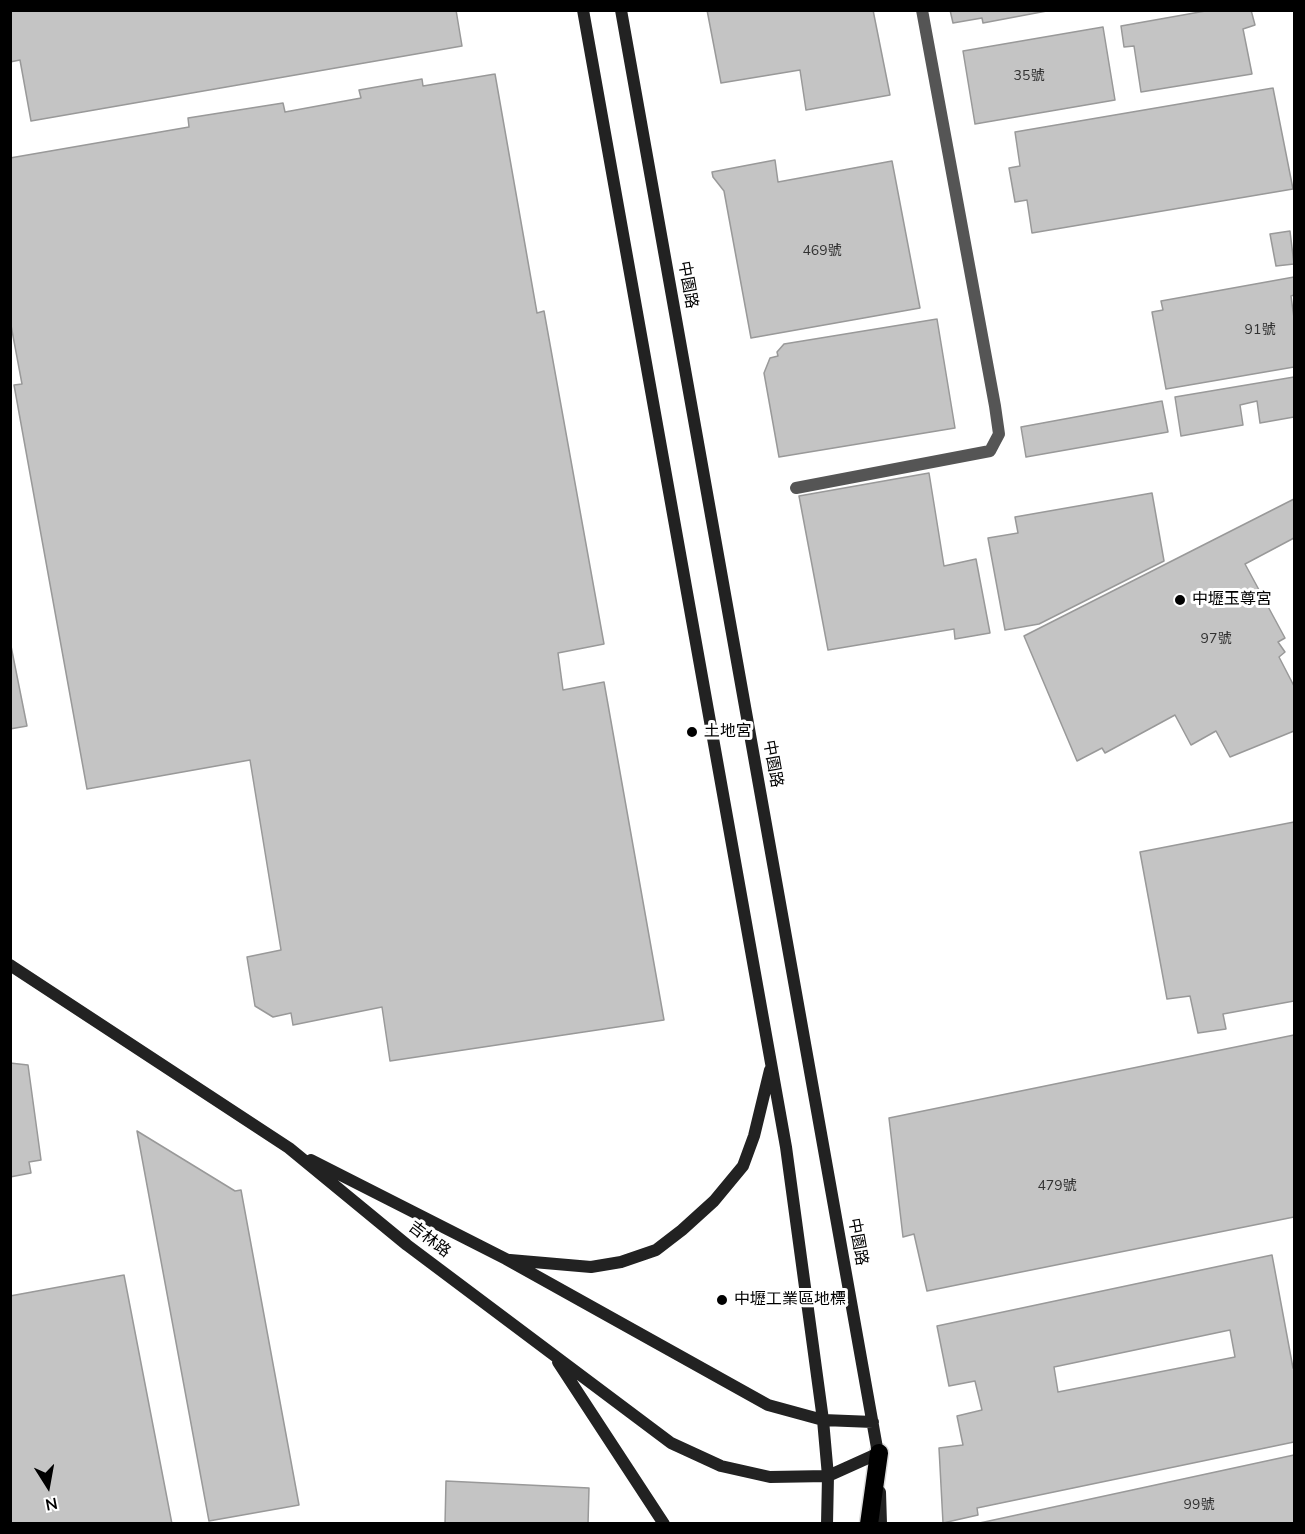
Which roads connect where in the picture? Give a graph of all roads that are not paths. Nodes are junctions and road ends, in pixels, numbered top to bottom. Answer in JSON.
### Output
{"nodes":[{"id":1,"x":583,"y":10,"type":"edge"},
{"id":2,"x":621,"y":10,"type":"edge"},
{"id":3,"x":922,"y":10,"type":"edge"},
{"id":4,"x":796,"y":488,"type":"dead end"},
{"id":5,"x":10,"y":965,"type":"edge"},
{"id":6,"x":771,"y":1064,"type":"junction"},
{"id":7,"x":289,"y":1149,"type":"junction"},
{"id":8,"x":506,"y":1259,"type":"junction"},
{"id":9,"x":552,"y":1353,"type":"junction"},
{"id":10,"x":823,"y":1420,"type":"junction"},
{"id":11,"x":873,"y":1422,"type":"junction"},
{"id":12,"x":879,"y":1454,"type":"junction"},
{"id":13,"x":828,"y":1476,"type":"junction"},
{"id":14,"x":664,"y":1524,"type":"edge"},
{"id":15,"x":827,"y":1524,"type":"edge"},
{"id":16,"x":869,"y":1524,"type":"edge"},
{"id":17,"x":881,"y":1524,"type":"edge"}],
"edges":[{"from":1,"to":6,"type":"main road"},
{"from":2,"to":11,"type":"main road","name":"中園路"},
{"from":3,"to":4,"type":"lane"},
{"from":5,"to":7,"type":"main road","name":"吉林路"},
{"from":6,"to":8,"type":"main road"},
{"from":6,"to":10,"type":"main road"},
{"from":7,"to":8,"type":"main road","name":"吉林路"},
{"from":7,"to":9,"type":"main road","name":"吉林路"},
{"from":8,"to":10,"type":"main road","name":"吉林路"},
{"from":9,"to":13,"type":"main road","name":"吉林路"},
{"from":9,"to":14,"type":"main road"},
{"from":10,"to":11,"type":"main road","name":"吉林路"},
{"from":10,"to":13,"type":"main road"},
{"from":11,"to":12,"type":"main road","name":"中園路"},
{"from":12,"to":13,"type":"main road"},
{"from":12,"to":16,"type":"highway"},
{"from":12,"to":17,"type":"main road","name":"中園路"},
{"from":13,"to":15,"type":"main road"}]}
